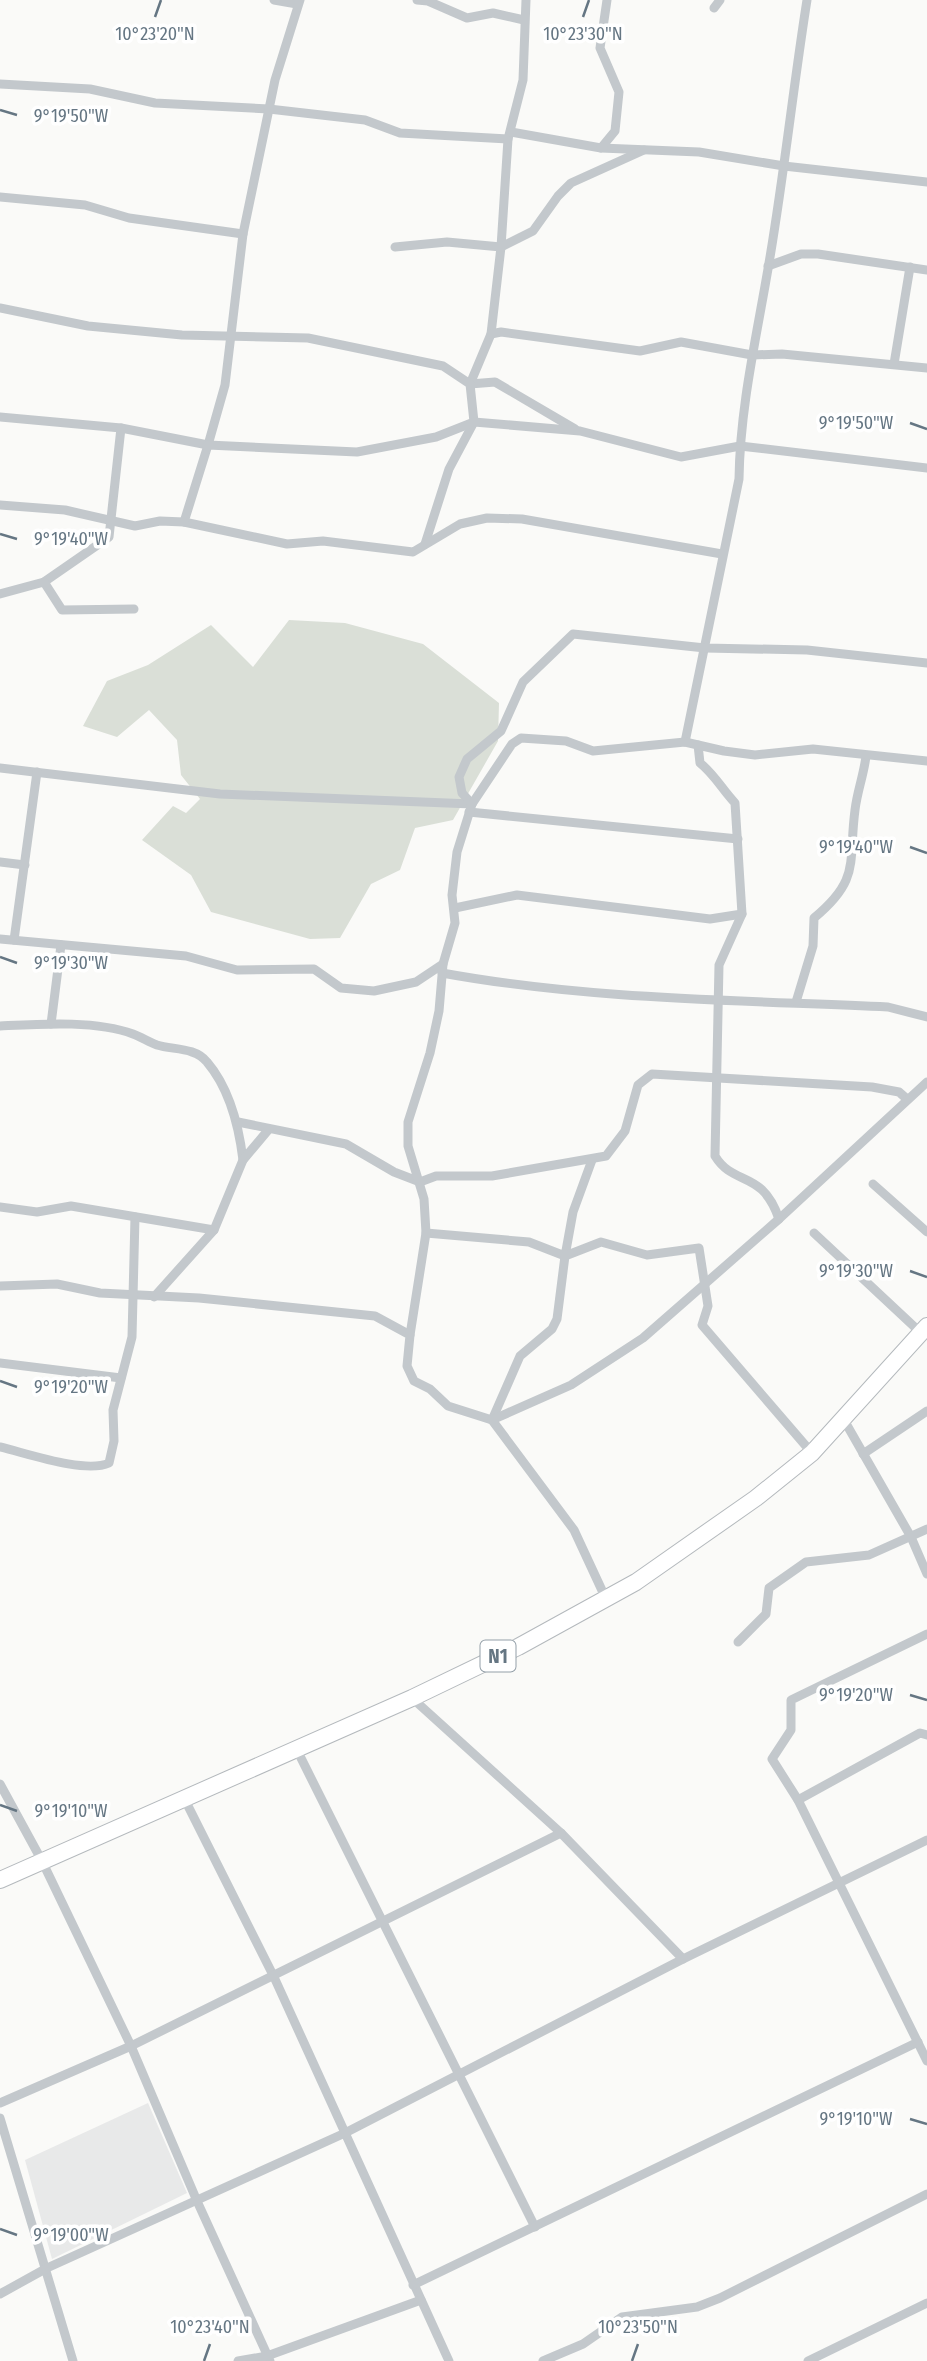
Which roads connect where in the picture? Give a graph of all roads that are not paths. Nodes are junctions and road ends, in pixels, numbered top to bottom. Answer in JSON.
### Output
{"nodes":[{"id":1,"x":274,"y":0,"type":"edge"},
{"id":2,"x":417,"y":0,"type":"edge"},
{"id":3,"x":526,"y":0,"type":"edge"},
{"id":4,"x":607,"y":0,"type":"edge"},
{"id":5,"x":807,"y":0,"type":"edge"},
{"id":6,"x":298,"y":2,"type":"edge"},
{"id":7,"x":524,"y":20,"type":"junction"},
{"id":8,"x":0,"y":84,"type":"edge"},
{"id":9,"x":269,"y":108,"type":"junction"},
{"id":10,"x":510,"y":135,"type":"junction"},
{"id":11,"x":601,"y":148,"type":"junction"},
{"id":12,"x":645,"y":150,"type":"junction"},
{"id":13,"x":784,"y":166,"type":"junction"},
{"id":14,"x":927,"y":182,"type":"edge"},
{"id":15,"x":0,"y":197,"type":"edge"},
{"id":16,"x":243,"y":234,"type":"junction"},
{"id":17,"x":395,"y":247,"type":"dead end"},
{"id":18,"x":501,"y":247,"type":"junction"},
{"id":19,"x":768,"y":266,"type":"junction"},
{"id":20,"x":910,"y":267,"type":"junction"},
{"id":21,"x":927,"y":270,"type":"edge"},
{"id":22,"x":0,"y":308,"type":"edge"},
{"id":23,"x":491,"y":334,"type":"junction"},
{"id":24,"x":232,"y":335,"type":"junction"},
{"id":25,"x":752,"y":355,"type":"junction"},
{"id":26,"x":894,"y":363,"type":"junction"},
{"id":27,"x":927,"y":368,"type":"edge"},
{"id":28,"x":470,"y":384,"type":"junction"},
{"id":29,"x":0,"y":417,"type":"edge"},
{"id":30,"x":474,"y":422,"type":"junction"},
{"id":31,"x":121,"y":428,"type":"junction"},
{"id":32,"x":580,"y":431,"type":"junction"},
{"id":33,"x":208,"y":444,"type":"junction"},
{"id":34,"x":740,"y":446,"type":"junction"},
{"id":35,"x":927,"y":468,"type":"edge"},
{"id":36,"x":0,"y":505,"type":"edge"},
{"id":37,"x":112,"y":520,"type":"junction"},
{"id":38,"x":184,"y":522,"type":"junction"},
{"id":39,"x":425,"y":544,"type":"junction"},
{"id":40,"x":722,"y":554,"type":"junction"},
{"id":41,"x":44,"y":582,"type":"junction"},
{"id":42,"x":0,"y":594,"type":"edge"},
{"id":43,"x":134,"y":609,"type":"dead end"},
{"id":44,"x":705,"y":648,"type":"junction"},
{"id":45,"x":927,"y":663,"type":"edge"},
{"id":46,"x":685,"y":741,"type":"junction"},
{"id":47,"x":698,"y":745,"type":"junction"},
{"id":48,"x":866,"y":756,"type":"junction"},
{"id":49,"x":927,"y":761,"type":"edge"},
{"id":50,"x":0,"y":768,"type":"edge"},
{"id":51,"x":37,"y":772,"type":"junction"},
{"id":52,"x":470,"y":808,"type":"junction"},
{"id":53,"x":738,"y":839,"type":"junction"},
{"id":54,"x":0,"y":862,"type":"edge"},
{"id":55,"x":25,"y":865,"type":"junction"},
{"id":56,"x":455,"y":908,"type":"junction"},
{"id":57,"x":742,"y":914,"type":"junction"},
{"id":58,"x":0,"y":939,"type":"edge"},
{"id":59,"x":14,"y":940,"type":"junction"},
{"id":60,"x":61,"y":944,"type":"junction"},
{"id":61,"x":443,"y":969,"type":"junction"},
{"id":62,"x":720,"y":999,"type":"junction"},
{"id":63,"x":796,"y":1002,"type":"junction"},
{"id":64,"x":927,"y":1017,"type":"edge"},
{"id":65,"x":51,"y":1024,"type":"junction"},
{"id":66,"x":0,"y":1026,"type":"edge"},
{"id":67,"x":717,"y":1078,"type":"junction"},
{"id":68,"x":927,"y":1082,"type":"edge"},
{"id":69,"x":907,"y":1099,"type":"junction"},
{"id":70,"x":239,"y":1122,"type":"junction"},
{"id":71,"x":269,"y":1129,"type":"junction"},
{"id":72,"x":243,"y":1160,"type":"junction"},
{"id":73,"x":592,"y":1160,"type":"junction"},
{"id":74,"x":420,"y":1182,"type":"junction"},
{"id":75,"x":873,"y":1184,"type":"dead end"},
{"id":76,"x":0,"y":1207,"type":"edge"},
{"id":77,"x":135,"y":1217,"type":"junction"},
{"id":78,"x":779,"y":1220,"type":"junction"},
{"id":79,"x":214,"y":1230,"type":"junction"},
{"id":80,"x":927,"y":1232,"type":"edge"},
{"id":81,"x":426,"y":1233,"type":"junction"},
{"id":82,"x":814,"y":1233,"type":"dead end"},
{"id":83,"x":565,"y":1256,"type":"junction"},
{"id":84,"x":0,"y":1286,"type":"edge"},
{"id":85,"x":703,"y":1286,"type":"junction"},
{"id":86,"x":134,"y":1295,"type":"junction"},
{"id":87,"x":154,"y":1297,"type":"junction"},
{"id":88,"x":924,"y":1329,"type":"edge"},
{"id":89,"x":410,"y":1335,"type":"junction"},
{"id":90,"x":0,"y":1363,"type":"edge"},
{"id":91,"x":121,"y":1378,"type":"junction"},
{"id":92,"x":927,"y":1411,"type":"edge"},
{"id":93,"x":492,"y":1420,"type":"junction"},
{"id":94,"x":844,"y":1420,"type":"junction"},
{"id":95,"x":0,"y":1447,"type":"edge"},
{"id":96,"x":812,"y":1453,"type":"junction"},
{"id":97,"x":863,"y":1454,"type":"junction"},
{"id":98,"x":927,"y":1529,"type":"edge"},
{"id":99,"x":911,"y":1536,"type":"junction"},
{"id":100,"x":927,"y":1574,"type":"edge"},
{"id":101,"x":606,"y":1599,"type":"junction"},
{"id":102,"x":927,"y":1634,"type":"edge"},
{"id":103,"x":738,"y":1642,"type":"dead end"},
{"id":104,"x":412,"y":1698,"type":"junction"},
{"id":105,"x":927,"y":1735,"type":"edge"},
{"id":106,"x":296,"y":1748,"type":"junction"},
{"id":107,"x":0,"y":1784,"type":"edge"},
{"id":108,"x":184,"y":1798,"type":"junction"},
{"id":109,"x":798,"y":1800,"type":"junction"},
{"id":110,"x":561,"y":1833,"type":"junction"},
{"id":111,"x":927,"y":1840,"type":"edge"},
{"id":112,"x":42,"y":1861,"type":"junction"},
{"id":113,"x":0,"y":1881,"type":"edge"},
{"id":114,"x":838,"y":1883,"type":"junction"},
{"id":115,"x":381,"y":1920,"type":"junction"},
{"id":116,"x":683,"y":1959,"type":"junction"},
{"id":117,"x":274,"y":1977,"type":"junction"},
{"id":118,"x":918,"y":2042,"type":"junction"},
{"id":119,"x":131,"y":2046,"type":"junction"},
{"id":120,"x":927,"y":2061,"type":"edge"},
{"id":121,"x":460,"y":2073,"type":"junction"},
{"id":122,"x":0,"y":2103,"type":"edge"},
{"id":123,"x":0,"y":2118,"type":"edge"},
{"id":124,"x":345,"y":2133,"type":"junction"},
{"id":125,"x":927,"y":2194,"type":"edge"},
{"id":126,"x":197,"y":2202,"type":"junction"},
{"id":127,"x":535,"y":2227,"type":"junction"},
{"id":128,"x":47,"y":2268,"type":"junction"},
{"id":129,"x":413,"y":2285,"type":"junction"},
{"id":130,"x":0,"y":2294,"type":"edge"},
{"id":131,"x":421,"y":2300,"type":"junction"},
{"id":132,"x":927,"y":2303,"type":"edge"},
{"id":133,"x":269,"y":2359,"type":"edge"},
{"id":134,"x":73,"y":2361,"type":"edge"},
{"id":135,"x":238,"y":2361,"type":"edge"},
{"id":136,"x":449,"y":2361,"type":"edge"},
{"id":137,"x":543,"y":2361,"type":"edge"},
{"id":138,"x":808,"y":2361,"type":"edge"}],
"edges":[{"from":1,"to":6,"type":"street"},
{"from":2,"to":7,"type":"street"},
{"from":3,"to":7,"type":"street"},
{"from":4,"to":11,"type":"street"},
{"from":5,"to":13,"type":"street"},
{"from":6,"to":9,"type":"street"},
{"from":7,"to":10,"type":"street"},
{"from":8,"to":9,"type":"street"},
{"from":9,"to":10,"type":"street"},
{"from":9,"to":16,"type":"street"},
{"from":10,"to":11,"type":"street"},
{"from":10,"to":18,"type":"street"},
{"from":11,"to":12,"type":"street"},
{"from":12,"to":13,"type":"street"},
{"from":12,"to":18,"type":"street"},
{"from":13,"to":14,"type":"street"},
{"from":13,"to":19,"type":"street"},
{"from":15,"to":16,"type":"street"},
{"from":16,"to":24,"type":"street"},
{"from":17,"to":18,"type":"street"},
{"from":18,"to":23,"type":"street"},
{"from":19,"to":20,"type":"street"},
{"from":19,"to":25,"type":"street"},
{"from":20,"to":21,"type":"street"},
{"from":20,"to":26,"type":"street"},
{"from":22,"to":24,"type":"street"},
{"from":23,"to":25,"type":"street"},
{"from":23,"to":28,"type":"street"},
{"from":24,"to":28,"type":"street"},
{"from":24,"to":33,"type":"street"},
{"from":25,"to":26,"type":"street"},
{"from":25,"to":34,"type":"street"},
{"from":26,"to":27,"type":"street"},
{"from":28,"to":30,"type":"street"},
{"from":28,"to":32,"type":"street"},
{"from":29,"to":31,"type":"street"},
{"from":30,"to":32,"type":"street"},
{"from":30,"to":33,"type":"street"},
{"from":30,"to":39,"type":"street"},
{"from":31,"to":33,"type":"street"},
{"from":31,"to":37,"type":"street"},
{"from":32,"to":34,"type":"street"},
{"from":33,"to":38,"type":"street"},
{"from":34,"to":35,"type":"street"},
{"from":34,"to":40,"type":"street"},
{"from":36,"to":37,"type":"street"},
{"from":37,"to":38,"type":"street"},
{"from":37,"to":41,"type":"street"},
{"from":38,"to":39,"type":"street"},
{"from":39,"to":40,"type":"street"},
{"from":40,"to":44,"type":"street"},
{"from":41,"to":42,"type":"street"},
{"from":41,"to":43,"type":"street"},
{"from":44,"to":45,"type":"street"},
{"from":44,"to":46,"type":"street"},
{"from":44,"to":52,"type":"street"},
{"from":46,"to":47,"type":"street"},
{"from":46,"to":52,"type":"street"},
{"from":47,"to":48,"type":"street"},
{"from":47,"to":53,"type":"street"},
{"from":48,"to":49,"type":"street"},
{"from":48,"to":63,"type":"street"},
{"from":50,"to":51,"type":"street"},
{"from":51,"to":52,"type":"street"},
{"from":51,"to":55,"type":"street"},
{"from":52,"to":53,"type":"street"},
{"from":52,"to":56,"type":"street"},
{"from":53,"to":57,"type":"street"},
{"from":54,"to":55,"type":"street"},
{"from":55,"to":59,"type":"street"},
{"from":56,"to":57,"type":"street"},
{"from":56,"to":61,"type":"street"},
{"from":57,"to":62,"type":"street"},
{"from":58,"to":59,"type":"street"},
{"from":59,"to":60,"type":"street"},
{"from":60,"to":61,"type":"street"},
{"from":60,"to":65,"type":"street"},
{"from":61,"to":62,"type":"street"},
{"from":61,"to":74,"type":"street"},
{"from":62,"to":63,"type":"street"},
{"from":62,"to":67,"type":"street"},
{"from":63,"to":64,"type":"street"},
{"from":65,"to":66,"type":"street"},
{"from":65,"to":70,"type":"street"},
{"from":67,"to":69,"type":"street"},
{"from":67,"to":73,"type":"street"},
{"from":67,"to":78,"type":"street"},
{"from":68,"to":69,"type":"street"},
{"from":69,"to":78,"type":"street"},
{"from":70,"to":71,"type":"street"},
{"from":70,"to":72,"type":"street"},
{"from":71,"to":72,"type":"street"},
{"from":71,"to":74,"type":"street"},
{"from":72,"to":79,"type":"street"},
{"from":73,"to":74,"type":"street"},
{"from":73,"to":83,"type":"street"},
{"from":74,"to":81,"type":"street"},
{"from":75,"to":80,"type":"street"},
{"from":76,"to":77,"type":"street"},
{"from":77,"to":79,"type":"street"},
{"from":77,"to":86,"type":"street"},
{"from":78,"to":85,"type":"street"},
{"from":79,"to":87,"type":"street"},
{"from":81,"to":83,"type":"street"},
{"from":81,"to":89,"type":"street"},
{"from":82,"to":88,"type":"street"},
{"from":83,"to":85,"type":"street"},
{"from":83,"to":93,"type":"street"},
{"from":84,"to":86,"type":"street"},
{"from":85,"to":93,"type":"street"},
{"from":85,"to":96,"type":"street"},
{"from":86,"to":87,"type":"street"},
{"from":86,"to":91,"type":"street"},
{"from":87,"to":89,"type":"street"},
{"from":88,"to":94,"type":"highway","number":"N1"},
{"from":89,"to":93,"type":"street"},
{"from":90,"to":91,"type":"street"},
{"from":91,"to":95,"type":"street"},
{"from":92,"to":97,"type":"street"},
{"from":93,"to":101,"type":"street"},
{"from":94,"to":96,"type":"highway","number":"N1"},
{"from":94,"to":97,"type":"street"},
{"from":96,"to":101,"type":"highway","number":"N1"},
{"from":97,"to":99,"type":"street"},
{"from":98,"to":99,"type":"street"},
{"from":99,"to":100,"type":"street"},
{"from":99,"to":103,"type":"street"},
{"from":101,"to":104,"type":"highway","number":"N1"},
{"from":102,"to":109,"type":"street"},
{"from":104,"to":106,"type":"highway","number":"N1"},
{"from":104,"to":110,"type":"street"},
{"from":105,"to":109,"type":"street"},
{"from":106,"to":108,"type":"highway","number":"N1"},
{"from":106,"to":115,"type":"street"},
{"from":107,"to":112,"type":"street"},
{"from":108,"to":112,"type":"highway","number":"N1"},
{"from":108,"to":117,"type":"street"},
{"from":109,"to":114,"type":"street"},
{"from":110,"to":115,"type":"street"},
{"from":110,"to":116,"type":"street"},
{"from":111,"to":114,"type":"street"},
{"from":112,"to":113,"type":"highway","number":"N1"},
{"from":112,"to":119,"type":"street"},
{"from":114,"to":116,"type":"street"},
{"from":114,"to":118,"type":"street"},
{"from":115,"to":117,"type":"street"},
{"from":115,"to":121,"type":"street"},
{"from":116,"to":121,"type":"street"},
{"from":117,"to":119,"type":"street"},
{"from":117,"to":124,"type":"street"},
{"from":118,"to":120,"type":"street"},
{"from":118,"to":127,"type":"street"},
{"from":119,"to":122,"type":"street"},
{"from":119,"to":126,"type":"street"},
{"from":121,"to":124,"type":"street"},
{"from":121,"to":127,"type":"street"},
{"from":123,"to":128,"type":"street"},
{"from":124,"to":126,"type":"street"},
{"from":124,"to":129,"type":"street"},
{"from":125,"to":137,"type":"street"},
{"from":126,"to":128,"type":"street"},
{"from":126,"to":133,"type":"street"},
{"from":127,"to":129,"type":"street"},
{"from":128,"to":130,"type":"street"},
{"from":128,"to":134,"type":"street"},
{"from":129,"to":131,"type":"street"},
{"from":131,"to":133,"type":"street"},
{"from":131,"to":136,"type":"street"},
{"from":132,"to":138,"type":"street"},
{"from":133,"to":135,"type":"street"}]}
